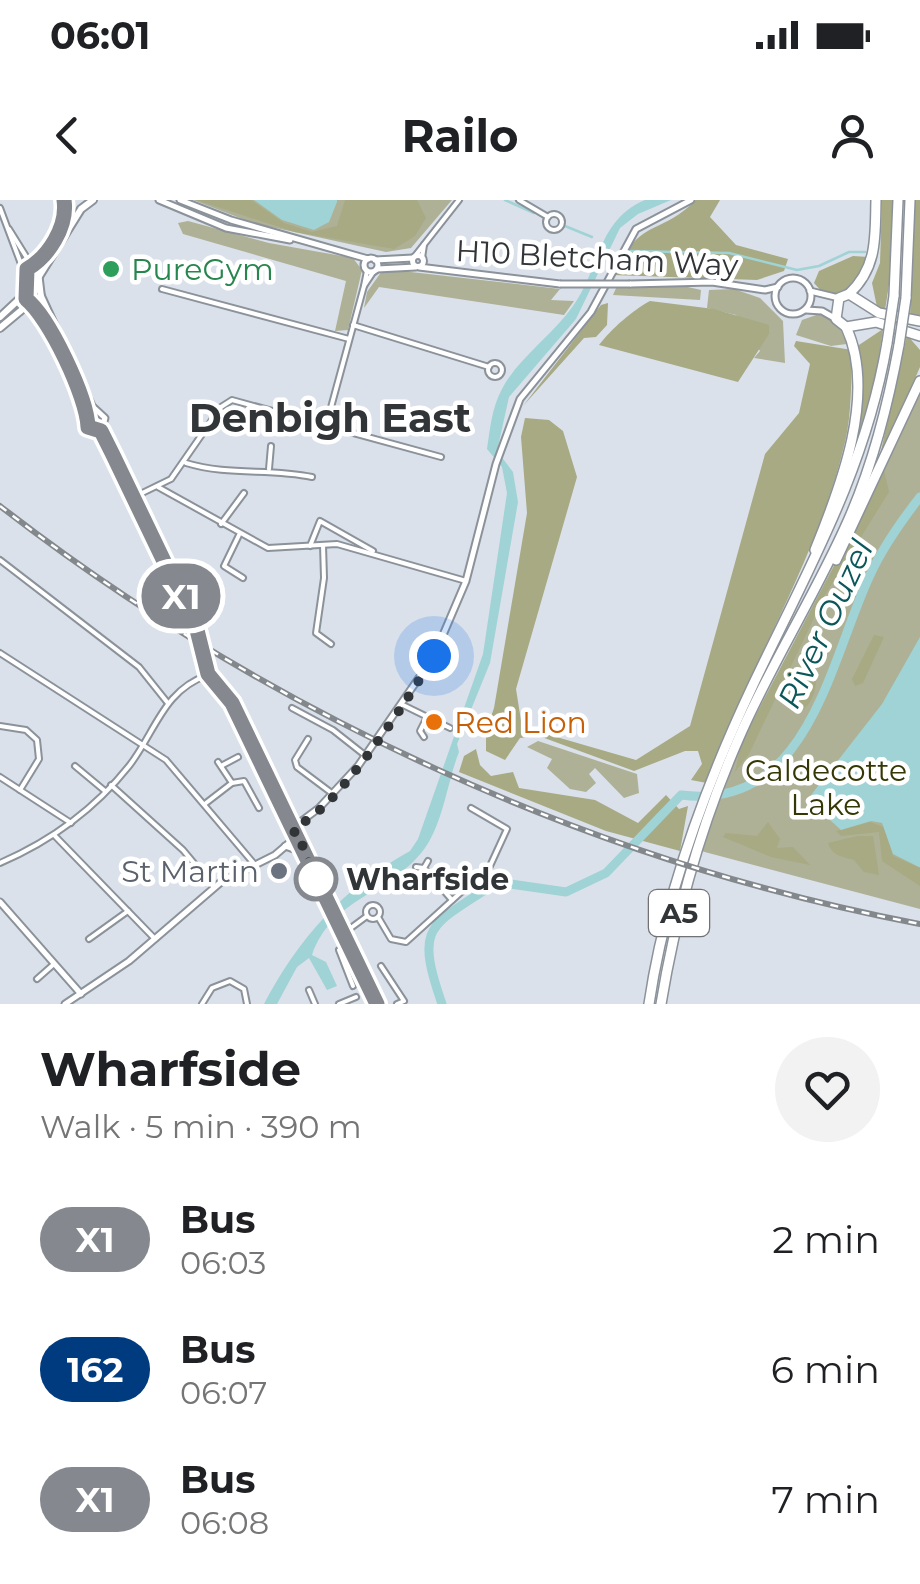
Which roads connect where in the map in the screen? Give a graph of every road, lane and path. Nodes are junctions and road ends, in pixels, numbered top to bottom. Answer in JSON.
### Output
{"nodes":[{"id":1,"x":64,"y":200,"type":"edge"},
{"id":2,"x":93,"y":200,"type":"edge"},
{"id":3,"x":158,"y":200,"type":"edge"},
{"id":4,"x":180,"y":200,"type":"edge"},
{"id":5,"x":459,"y":200,"type":"edge"},
{"id":6,"x":519,"y":200,"type":"edge"},
{"id":7,"x":690,"y":200,"type":"edge"},
{"id":8,"x":876,"y":200,"type":"edge"},
{"id":9,"x":898,"y":200,"type":"edge"},
{"id":10,"x":910,"y":200,"type":"edge"},
{"id":11,"x":0,"y":208,"type":"edge"},
{"id":12,"x":548,"y":217,"type":"dead end"},
{"id":13,"x":4,"y":220,"type":"junction"},
{"id":14,"x":298,"y":241,"type":"junction"},
{"id":15,"x":355,"y":255,"type":"junction"},
{"id":16,"x":372,"y":259,"type":"junction"},
{"id":17,"x":418,"y":261,"type":"junction"},
{"id":18,"x":32,"y":266,"type":"junction"},
{"id":19,"x":370,"y":270,"type":"junction"},
{"id":20,"x":26,"y":276,"type":"junction"},
{"id":21,"x":38,"y":278,"type":"junction"},
{"id":22,"x":778,"y":286,"type":"junction"},
{"id":23,"x":756,"y":289,"type":"junction"},
{"id":24,"x":162,"y":290,"type":"dead end"},
{"id":25,"x":28,"y":291,"type":"junction"},
{"id":26,"x":810,"y":291,"type":"junction"},
{"id":27,"x":40,"y":293,"type":"junction"},
{"id":28,"x":844,"y":296,"type":"junction"},
{"id":29,"x":31,"y":304,"type":"junction"},
{"id":30,"x":777,"y":305,"type":"junction"},
{"id":31,"x":804,"y":310,"type":"junction"},
{"id":32,"x":0,"y":316,"type":"edge"},
{"id":33,"x":836,"y":318,"type":"junction"},
{"id":34,"x":920,"y":320,"type":"edge"},
{"id":35,"x":352,"y":326,"type":"junction"},
{"id":36,"x":846,"y":326,"type":"junction"},
{"id":37,"x":0,"y":328,"type":"edge"},
{"id":38,"x":920,"y":336,"type":"edge"},
{"id":39,"x":348,"y":340,"type":"junction"},
{"id":40,"x":488,"y":367,"type":"dead end"},
{"id":41,"x":920,"y":382,"type":"edge"},
{"id":42,"x":98,"y":413,"type":"junction"},
{"id":43,"x":88,"y":418,"type":"junction"},
{"id":44,"x":327,"y":424,"type":"junction"},
{"id":45,"x":101,"y":431,"type":"junction"},
{"id":46,"x":271,"y":446,"type":"dead end"},
{"id":47,"x":440,"y":457,"type":"dead end"},
{"id":48,"x":186,"y":462,"type":"junction"},
{"id":49,"x":269,"y":469,"type":"junction"},
{"id":50,"x":312,"y":477,"type":"dead end"},
{"id":51,"x":158,"y":487,"type":"junction"},
{"id":52,"x":244,"y":493,"type":"dead end"},
{"id":53,"x":134,"y":497,"type":"junction"},
{"id":54,"x":221,"y":524,"type":"junction"},
{"id":55,"x":240,"y":536,"type":"junction"},
{"id":56,"x":323,"y":544,"type":"junction"},
{"id":57,"x":310,"y":546,"type":"junction"},
{"id":58,"x":373,"y":551,"type":"junction"},
{"id":59,"x":0,"y":560,"type":"edge"},
{"id":60,"x":243,"y":578,"type":"dead end"},
{"id":61,"x":466,"y":581,"type":"junction"},
{"id":62,"x":806,"y":581,"type":"junction"},
{"id":63,"x":800,"y":617,"type":"junction"},
{"id":64,"x":331,"y":644,"type":"dead end"},
{"id":65,"x":0,"y":653,"type":"edge"},
{"id":66,"x":208,"y":674,"type":"junction"},
{"id":67,"x":168,"y":703,"type":"junction"},
{"id":68,"x":403,"y":706,"type":"junction"},
{"id":69,"x":292,"y":708,"type":"dead end"},
{"id":70,"x":427,"y":717,"type":"junction"},
{"id":71,"x":0,"y":726,"type":"edge"},
{"id":72,"x":450,"y":728,"type":"dead end"},
{"id":73,"x":424,"y":737,"type":"dead end"},
{"id":74,"x":308,"y":739,"type":"dead end"},
{"id":75,"x":143,"y":742,"type":"junction"},
{"id":76,"x":366,"y":756,"type":"junction"},
{"id":77,"x":238,"y":757,"type":"dead end"},
{"id":78,"x":75,"y":766,"type":"dead end"},
{"id":79,"x":92,"y":768,"type":"dead end"},
{"id":80,"x":86,"y":776,"type":"junction"},
{"id":81,"x":0,"y":777,"type":"edge"},
{"id":82,"x":718,"y":778,"type":"junction"},
{"id":83,"x":232,"y":783,"type":"junction"},
{"id":84,"x":111,"y":785,"type":"junction"},
{"id":85,"x":20,"y":790,"type":"junction"},
{"id":86,"x":105,"y":791,"type":"junction"},
{"id":87,"x":333,"y":794,"type":"junction"},
{"id":88,"x":206,"y":803,"type":"junction"},
{"id":89,"x":259,"y":808,"type":"dead end"},
{"id":90,"x":471,"y":808,"type":"dead end"},
{"id":91,"x":72,"y":824,"type":"junction"},
{"id":92,"x":701,"y":825,"type":"junction"},
{"id":93,"x":295,"y":826,"type":"junction"},
{"id":94,"x":54,"y":836,"type":"junction"},
{"id":95,"x":294,"y":838,"type":"junction"},
{"id":96,"x":285,"y":846,"type":"junction"},
{"id":97,"x":306,"y":852,"type":"junction"},
{"id":98,"x":428,"y":861,"type":"dead end"},
{"id":99,"x":0,"y":863,"type":"edge"},
{"id":100,"x":255,"y":865,"type":"junction"},
{"id":101,"x":416,"y":867,"type":"dead end"},
{"id":102,"x":424,"y":868,"type":"junction"},
{"id":103,"x":214,"y":888,"type":"junction"},
{"id":104,"x":452,"y":900,"type":"junction"},
{"id":105,"x":0,"y":902,"type":"edge"},
{"id":106,"x":128,"y":911,"type":"junction"},
{"id":107,"x":367,"y":916,"type":"junction"},
{"id":108,"x":378,"y":917,"type":"junction"},
{"id":109,"x":344,"y":933,"type":"junction"},
{"id":110,"x":89,"y":939,"type":"dead end"},
{"id":111,"x":155,"y":939,"type":"junction"},
{"id":112,"x":338,"y":950,"type":"dead end"},
{"id":113,"x":356,"y":960,"type":"junction"},
{"id":114,"x":54,"y":964,"type":"junction"},
{"id":115,"x":344,"y":965,"type":"junction"},
{"id":116,"x":380,"y":966,"type":"dead end"},
{"id":117,"x":37,"y":979,"type":"dead end"},
{"id":118,"x":353,"y":986,"type":"dead end"},
{"id":119,"x":308,"y":990,"type":"dead end"},
{"id":120,"x":81,"y":994,"type":"junction"},
{"id":121,"x":356,"y":997,"type":"dead end"},
{"id":122,"x":314,"y":1001,"type":"edge"},
{"id":123,"x":376,"y":1003,"type":"edge"},
{"id":124,"x":65,"y":1004,"type":"edge"},
{"id":125,"x":202,"y":1004,"type":"edge"},
{"id":126,"x":246,"y":1004,"type":"edge"},
{"id":127,"x":304,"y":1004,"type":"edge"},
{"id":128,"x":339,"y":1004,"type":"edge"},
{"id":129,"x":398,"y":1004,"type":"edge"},
{"id":130,"x":649,"y":1004,"type":"edge"},
{"id":131,"x":660,"y":1004,"type":"edge"}],
"edges":[{"from":1,"to":18,"type":"main road"},
{"from":2,"to":21,"type":"main road"},
{"from":3,"to":14,"type":"street","name":"H10 Bletcham Way"},
{"from":4,"to":14,"type":"street","name":"H10 Bletcham Way"},
{"from":5,"to":17,"type":"street"},
{"from":6,"to":12,"type":"street"},
{"from":7,"to":61,"type":"street"},
{"from":8,"to":28,"type":"highway"},
{"from":9,"to":62,"type":"highway","number":"A5","bridge":true},
{"from":10,"to":63,"type":"highway","number":"A5","bridge":true},
{"from":11,"to":13,"type":"street"},
{"from":13,"to":18,"type":"street"},
{"from":13,"to":20,"type":"street"},
{"from":14,"to":15,"type":"street","name":"H10 Bletcham Way"},
{"from":15,"to":16,"type":"street","name":"H10 Bletcham Way"},
{"from":15,"to":19,"type":"street"},
{"from":16,"to":17,"type":"street","name":"H10 Bletcham Way"},
{"from":16,"to":19,"type":"street"},
{"from":16,"to":19,"type":"street"},
{"from":17,"to":19,"type":"street","name":"H10 Bletcham Way"},
{"from":17,"to":23,"type":"street","name":"H10 Bletcham Way","bridge":true},
{"from":18,"to":20,"type":"main road"},
{"from":18,"to":21,"type":"main road"},
{"from":19,"to":35,"type":"street"},
{"from":20,"to":25,"type":"main road"},
{"from":21,"to":27,"type":"main road"},
{"from":22,"to":23,"type":"street","name":"H10 Bletcham Way"},
{"from":22,"to":26,"type":"street"},
{"from":22,"to":30,"type":"street"},
{"from":23,"to":30,"type":"street","name":"H10 Bletcham Way"},
{"from":24,"to":39,"type":"street"},
{"from":25,"to":27,"type":"main road"},
{"from":25,"to":29,"type":"main road"},
{"from":25,"to":32,"type":"main road"},
{"from":26,"to":28,"type":"street"},
{"from":26,"to":31,"type":"street"},
{"from":27,"to":29,"type":"main road"},
{"from":27,"to":42,"type":"street"},
{"from":28,"to":33,"type":"highway"},
{"from":28,"to":34,"type":"highway"},
{"from":29,"to":37,"type":"main road"},
{"from":29,"to":43,"type":"street"},
{"from":30,"to":31,"type":"street"},
{"from":31,"to":33,"type":"street"},
{"from":33,"to":36,"type":"highway"},
{"from":35,"to":39,"type":"street"},
{"from":35,"to":40,"type":"street"},
{"from":36,"to":38,"type":"highway"},
{"from":36,"to":62,"type":"highway"},
{"from":39,"to":44,"type":"street"},
{"from":41,"to":63,"type":"highway"},
{"from":42,"to":43,"type":"street"},
{"from":42,"to":45,"type":"street"},
{"from":43,"to":45,"type":"street"},
{"from":44,"to":47,"type":"street"},
{"from":44,"to":48,"type":"street"},
{"from":45,"to":53,"type":"street"},
{"from":46,"to":49,"type":"street"},
{"from":48,"to":49,"type":"street"},
{"from":48,"to":51,"type":"street"},
{"from":49,"to":50,"type":"street"},
{"from":51,"to":53,"type":"street"},
{"from":51,"to":54,"type":"street"},
{"from":52,"to":54,"type":"street"},
{"from":53,"to":66,"type":"street","bridge":true},
{"from":54,"to":55,"type":"street"},
{"from":55,"to":57,"type":"street"},
{"from":55,"to":60,"type":"street"},
{"from":56,"to":57,"type":"street"},
{"from":56,"to":58,"type":"street"},
{"from":56,"to":64,"type":"street"},
{"from":57,"to":58,"type":"street"},
{"from":58,"to":61,"type":"street"},
{"from":59,"to":67,"type":"street"},
{"from":61,"to":68,"type":"street"},
{"from":62,"to":82,"type":"highway","number":"A5"},
{"from":63,"to":82,"type":"highway","number":"A5"},
{"from":65,"to":75,"type":"street"},
{"from":66,"to":67,"type":"street"},
{"from":66,"to":93,"type":"street"},
{"from":67,"to":75,"type":"street"},
{"from":68,"to":70,"type":"street"},
{"from":68,"to":76,"type":"street"},
{"from":69,"to":76,"type":"street"},
{"from":70,"to":72,"type":"street"},
{"from":70,"to":73,"type":"street"},
{"from":71,"to":85,"type":"street"},
{"from":74,"to":87,"type":"street"},
{"from":75,"to":84,"type":"street"},
{"from":75,"to":88,"type":"street"},
{"from":76,"to":87,"type":"street"},
{"from":77,"to":83,"type":"street"},
{"from":78,"to":80,"type":"street"},
{"from":79,"to":80,"type":"street"},
{"from":80,"to":86,"type":"street"},
{"from":81,"to":85,"type":"street"},
{"from":82,"to":92,"type":"highway","number":"A5"},
{"from":83,"to":88,"type":"street"},
{"from":83,"to":89,"type":"street"},
{"from":84,"to":86,"type":"street"},
{"from":84,"to":103,"type":"street"},
{"from":85,"to":91,"type":"street"},
{"from":86,"to":91,"type":"street"},
{"from":87,"to":93,"type":"street"},
{"from":88,"to":100,"type":"street"},
{"from":90,"to":104,"type":"street"},
{"from":91,"to":94,"type":"street"},
{"from":92,"to":130,"type":"highway","number":"A5"},
{"from":92,"to":131,"type":"highway","number":"A5"},
{"from":93,"to":95,"type":"street"},
{"from":94,"to":99,"type":"street"},
{"from":94,"to":106,"type":"street"},
{"from":95,"to":96,"type":"street"},
{"from":95,"to":97,"type":"street"},
{"from":96,"to":97,"type":"street"},
{"from":96,"to":100,"type":"street"},
{"from":97,"to":109,"type":"street"},
{"from":98,"to":102,"type":"street"},
{"from":100,"to":103,"type":"street"},
{"from":101,"to":102,"type":"street"},
{"from":102,"to":104,"type":"street"},
{"from":103,"to":111,"type":"street"},
{"from":104,"to":108,"type":"street"},
{"from":105,"to":114,"type":"street"},
{"from":106,"to":110,"type":"street"},
{"from":106,"to":111,"type":"street"},
{"from":107,"to":108,"type":"street"},
{"from":107,"to":108,"type":"street"},
{"from":107,"to":109,"type":"street"},
{"from":109,"to":113,"type":"street"},
{"from":111,"to":120,"type":"street"},
{"from":112,"to":115,"type":"street"},
{"from":113,"to":115,"type":"street"},
{"from":113,"to":123,"type":"street"},
{"from":114,"to":117,"type":"street"},
{"from":114,"to":120,"type":"street"},
{"from":115,"to":118,"type":"street"},
{"from":116,"to":129,"type":"street"},
{"from":119,"to":122,"type":"street"},
{"from":120,"to":124,"type":"street"},
{"from":121,"to":128,"type":"street"},
{"from":122,"to":127,"type":"street"},
{"from":125,"to":126,"type":"street"}]}
